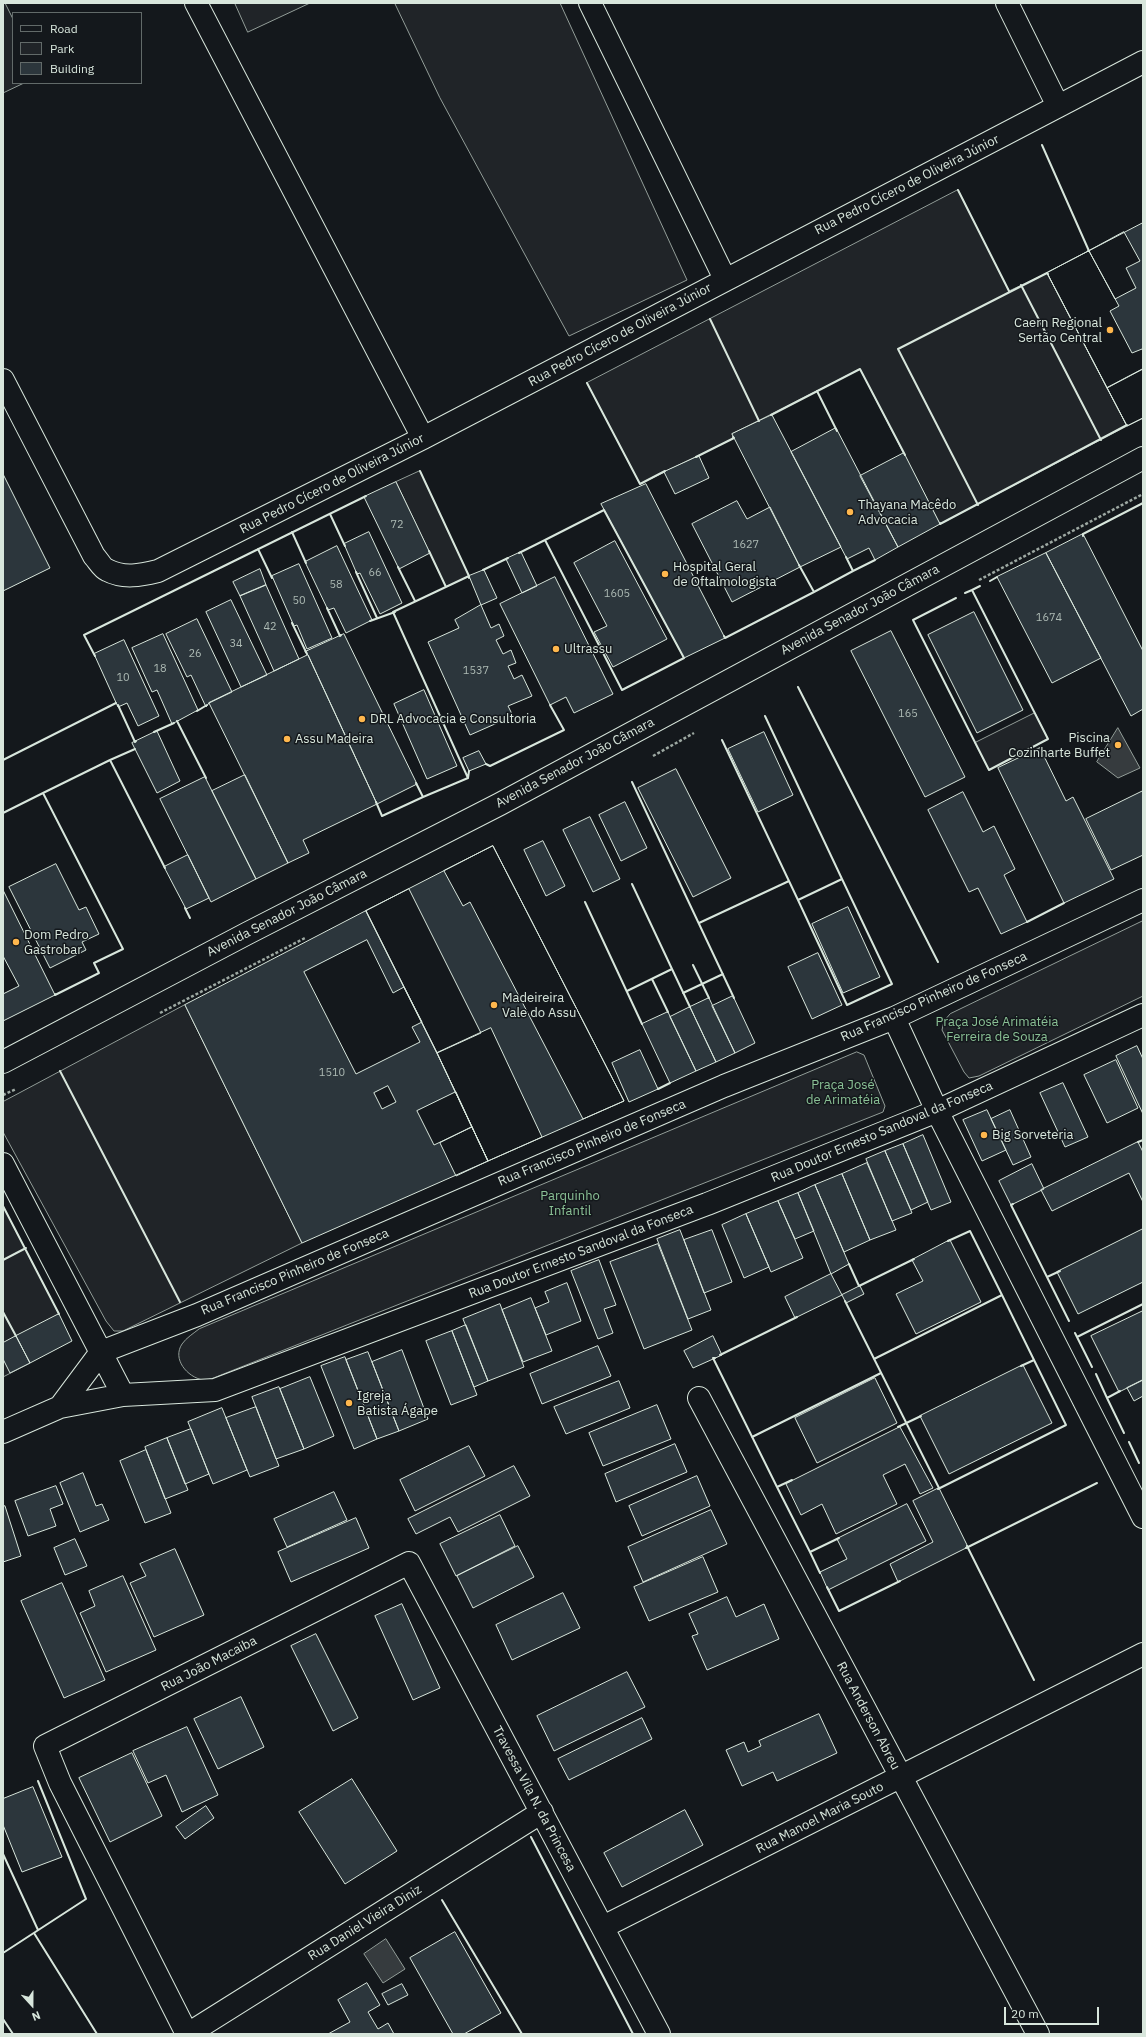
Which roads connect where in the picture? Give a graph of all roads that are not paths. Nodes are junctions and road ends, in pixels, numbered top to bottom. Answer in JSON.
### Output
{"nodes":[{"id":1,"x":196,"y":3,"type":"edge"},
{"id":2,"x":590,"y":3,"type":"edge"},
{"id":3,"x":1007,"y":3,"type":"edge"},
{"id":4,"x":1143,"y":62,"type":"edge"},
{"id":5,"x":1058,"y":106,"type":"junction"},
{"id":6,"x":725,"y":279,"type":"junction"},
{"id":7,"x":3,"y":380,"type":"edge"},
{"id":8,"x":423,"y":438,"type":"junction"},
{"id":9,"x":1143,"y":458,"type":"edge"},
{"id":10,"x":1143,"y":900,"type":"edge"},
{"id":11,"x":1143,"y":1015,"type":"edge"},
{"id":12,"x":894,"y":1018,"type":"junction"},
{"id":13,"x":3,"y":1062,"type":"edge"},
{"id":14,"x":937,"y":1111,"type":"junction"},
{"id":15,"x":3,"y":1164,"type":"edge"},
{"id":16,"x":101,"y":1352,"type":"junction"},
{"id":17,"x":123,"y":1395,"type":"junction"},
{"id":18,"x":699,"y":1398,"type":"dead end"},
{"id":19,"x":60,"y":1407,"type":"junction"},
{"id":20,"x":3,"y":1432,"type":"edge"},
{"id":21,"x":1143,"y":1517,"type":"edge"},
{"id":22,"x":409,"y":1563,"type":"joint"},
{"id":23,"x":1143,"y":1654,"type":"edge"},
{"id":24,"x":901,"y":1778,"type":"junction"},
{"id":25,"x":542,"y":1812,"type":"junction"},
{"id":26,"x":603,"y":1927,"type":"junction"},
{"id":27,"x":187,"y":2034,"type":"edge"},
{"id":28,"x":659,"y":2034,"type":"edge"},
{"id":29,"x":1038,"y":2034,"type":"edge"}],
"edges":[{"from":1,"to":8,"type":"street"},
{"from":2,"to":6,"type":"street"},
{"from":3,"to":5,"type":"street"},
{"from":4,"to":5,"type":"street","name":"Rua Pedro Cícero de Oliveira Júnior"},
{"from":5,"to":6,"type":"street","name":"Rua Pedro Cícero de Oliveira Júnior"},
{"from":6,"to":8,"type":"street","name":"Rua Pedro Cícero de Oliveira Júnior"},
{"from":7,"to":8,"type":"street","name":"Rua Pedro Cícero de Oliveira Júnior"},
{"from":9,"to":13,"type":"street","name":"Avenida Senador João Câmara"},
{"from":10,"to":12,"type":"street","name":"Rua Francisco Pinheiro de Fonseca"},
{"from":11,"to":14,"type":"street","name":"Rua Doutor Ernesto Sandoval da Fonseca"},
{"from":12,"to":14,"type":"street"},
{"from":12,"to":16,"type":"street","name":"Rua Francisco Pinheiro de Fonseca"},
{"from":14,"to":17,"type":"street","name":"Rua Doutor Ernesto Sandoval da Fonseca"},
{"from":14,"to":21,"type":"street"},
{"from":15,"to":16,"type":"street"},
{"from":16,"to":17,"type":"street"},
{"from":16,"to":19,"type":"street"},
{"from":17,"to":19,"type":"street","name":"Rua Doutor Ernesto Sandoval da Fonseca"},
{"from":18,"to":24,"type":"street","name":"Rua Anderson Abreu"},
{"from":19,"to":20,"type":"street","name":"Rua Doutor Ernesto Sandoval da Fonseca"},
{"from":22,"to":25,"type":"street","name":"Travessa Vila N. da Princesa"},
{"from":22,"to":27,"type":"street","name":"Rua João Macaiba"},
{"from":23,"to":24,"type":"street","name":"Rua Manoel Maria Souto"},
{"from":24,"to":26,"type":"street","name":"Rua Manoel Maria Souto"},
{"from":24,"to":29,"type":"street","name":"Rua Anderson Abreu"},
{"from":25,"to":26,"type":"street","name":"Travessa Vila N. da Princesa"},
{"from":25,"to":27,"type":"street","name":"Rua Daniel Vieira Diniz"},
{"from":26,"to":28,"type":"street","name":"Travessa Vila N. da Princesa"}]}
